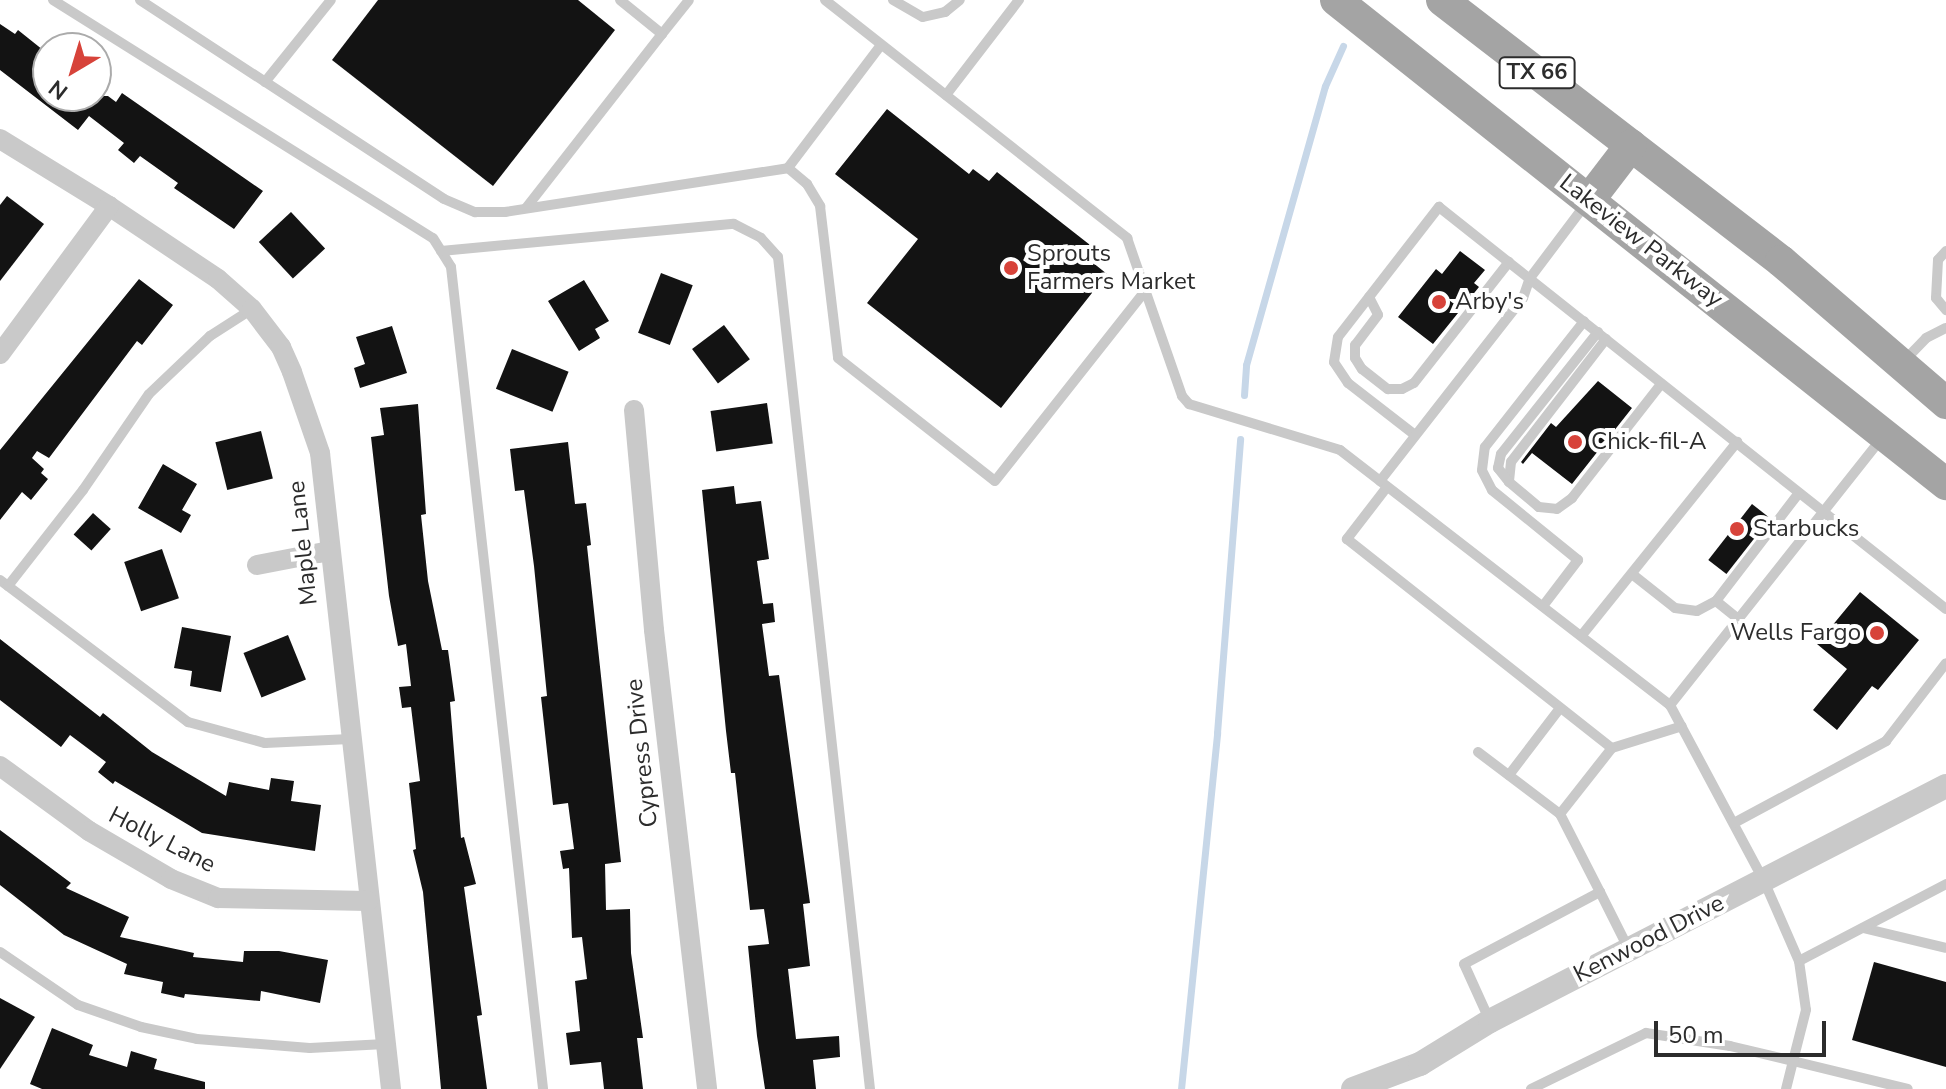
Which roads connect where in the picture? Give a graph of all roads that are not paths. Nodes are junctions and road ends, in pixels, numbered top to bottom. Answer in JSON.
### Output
{"nodes":[{"id":1,"x":53,"y":0,"type":"edge"},
{"id":2,"x":140,"y":0,"type":"edge"},
{"id":3,"x":331,"y":0,"type":"edge"},
{"id":4,"x":620,"y":0,"type":"edge"},
{"id":5,"x":689,"y":0,"type":"edge"},
{"id":6,"x":825,"y":0,"type":"edge"},
{"id":7,"x":893,"y":0,"type":"edge"},
{"id":8,"x":960,"y":0,"type":"edge"},
{"id":9,"x":1019,"y":0,"type":"edge"},
{"id":10,"x":1336,"y":0,"type":"edge"},
{"id":11,"x":1442,"y":0,"type":"edge"},
{"id":12,"x":662,"y":34,"type":"junction"},
{"id":13,"x":881,"y":45,"type":"junction"},
{"id":14,"x":265,"y":82,"type":"junction"},
{"id":15,"x":946,"y":95,"type":"junction"},
{"id":16,"x":0,"y":139,"type":"edge"},
{"id":17,"x":1631,"y":145,"type":"junction"},
{"id":18,"x":788,"y":168,"type":"junction"},
{"id":19,"x":1589,"y":200,"type":"junction"},
{"id":20,"x":109,"y":206,"type":"junction"},
{"id":21,"x":526,"y":208,"type":"junction"},
{"id":22,"x":441,"y":251,"type":"junction"},
{"id":23,"x":1946,"y":251,"type":"edge"},
{"id":24,"x":1509,"y":262,"type":"junction"},
{"id":25,"x":1530,"y":278,"type":"junction"},
{"id":26,"x":1146,"y":290,"type":"junction"},
{"id":27,"x":1369,"y":297,"type":"junction"},
{"id":28,"x":252,"y":309,"type":"junction"},
{"id":29,"x":1946,"y":310,"type":"edge"},
{"id":30,"x":1584,"y":321,"type":"junction"},
{"id":31,"x":1946,"y":328,"type":"edge"},
{"id":32,"x":1602,"y":336,"type":"junction"},
{"id":33,"x":0,"y":354,"type":"edge"},
{"id":34,"x":1901,"y":364,"type":"junction"},
{"id":35,"x":1661,"y":384,"type":"junction"},
{"id":36,"x":1946,"y":403,"type":"edge"},
{"id":37,"x":634,"y":410,"type":"dead end"},
{"id":38,"x":1884,"y":434,"type":"junction"},
{"id":39,"x":1415,"y":435,"type":"junction"},
{"id":40,"x":1737,"y":442,"type":"junction"},
{"id":41,"x":1384,"y":484,"type":"junction"},
{"id":42,"x":1946,"y":484,"type":"edge"},
{"id":43,"x":1799,"y":493,"type":"junction"},
{"id":44,"x":1823,"y":512,"type":"junction"},
{"id":45,"x":330,"y":551,"type":"junction"},
{"id":46,"x":257,"y":565,"type":"dead end"},
{"id":47,"x":1632,"y":574,"type":"junction"},
{"id":48,"x":4,"y":583,"type":"edge"},
{"id":49,"x":1716,"y":601,"type":"junction"},
{"id":50,"x":1543,"y":606,"type":"junction"},
{"id":51,"x":1946,"y":609,"type":"edge"},
{"id":52,"x":1738,"y":619,"type":"junction"},
{"id":53,"x":1582,"y":635,"type":"junction"},
{"id":54,"x":1946,"y":663,"type":"edge"},
{"id":55,"x":1670,"y":705,"type":"junction"},
{"id":56,"x":1560,"y":708,"type":"junction"},
{"id":57,"x":1682,"y":726,"type":"junction"},
{"id":58,"x":350,"y":739,"type":"junction"},
{"id":59,"x":1612,"y":748,"type":"junction"},
{"id":60,"x":1478,"y":752,"type":"dead end"},
{"id":61,"x":0,"y":766,"type":"edge"},
{"id":62,"x":1509,"y":775,"type":"junction"},
{"id":63,"x":1946,"y":786,"type":"edge"},
{"id":64,"x":1560,"y":814,"type":"junction"},
{"id":65,"x":1734,"y":823,"type":"junction"},
{"id":66,"x":1764,"y":881,"type":"junction"},
{"id":67,"x":1946,"y":884,"type":"edge"},
{"id":68,"x":1600,"y":892,"type":"junction"},
{"id":69,"x":368,"y":901,"type":"junction"},
{"id":70,"x":1863,"y":928,"type":"junction"},
{"id":71,"x":1628,"y":948,"type":"junction"},
{"id":72,"x":1946,"y":948,"type":"edge"},
{"id":73,"x":0,"y":952,"type":"edge"},
{"id":74,"x":1799,"y":961,"type":"junction"},
{"id":75,"x":1490,"y":1021,"type":"junction"},
{"id":76,"x":385,"y":1044,"type":"junction"},
{"id":77,"x":1793,"y":1061,"type":"junction"},
{"id":78,"x":1365,"y":1087,"type":"edge"},
{"id":79,"x":391,"y":1089,"type":"edge"},
{"id":80,"x":543,"y":1089,"type":"edge"},
{"id":81,"x":707,"y":1089,"type":"edge"},
{"id":82,"x":870,"y":1089,"type":"edge"},
{"id":83,"x":1531,"y":1089,"type":"edge"},
{"id":84,"x":1786,"y":1089,"type":"edge"},
{"id":85,"x":1908,"y":1089,"type":"edge"}],
"edges":[{"from":1,"to":22,"type":"lane"},
{"from":2,"to":14,"type":"lane"},
{"from":3,"to":14,"type":"lane"},
{"from":4,"to":12,"type":"lane"},
{"from":5,"to":12,"type":"lane"},
{"from":6,"to":13,"type":"lane"},
{"from":7,"to":8,"type":"lane"},
{"from":9,"to":15,"type":"lane"},
{"from":10,"to":19,"type":"main road","name":"Lakeview Parkway","number":"TX 66"},
{"from":11,"to":17,"type":"main road","number":"TX 66"},
{"from":12,"to":21,"type":"lane"},
{"from":13,"to":15,"type":"lane"},
{"from":13,"to":18,"type":"lane"},
{"from":14,"to":21,"type":"lane"},
{"from":15,"to":26,"type":"lane"},
{"from":16,"to":20,"type":"street","name":"Maple Lane"},
{"from":17,"to":19,"type":"main road"},
{"from":17,"to":34,"type":"main road","number":"TX 66"},
{"from":18,"to":21,"type":"lane"},
{"from":18,"to":26,"type":"lane"},
{"from":19,"to":25,"type":"lane"},
{"from":19,"to":38,"type":"main road","name":"Lakeview Parkway","number":"TX 66"},
{"from":20,"to":28,"type":"street","name":"Maple Lane"},
{"from":20,"to":33,"type":"street"},
{"from":22,"to":80,"type":"lane"},
{"from":22,"to":82,"type":"lane"},
{"from":23,"to":29,"type":"lane"},
{"from":24,"to":25,"type":"lane"},
{"from":24,"to":27,"type":"lane"},
{"from":24,"to":27,"type":"lane"},
{"from":25,"to":30,"type":"lane"},
{"from":25,"to":39,"type":"lane"},
{"from":26,"to":41,"type":"lane"},
{"from":27,"to":39,"type":"lane"},
{"from":28,"to":45,"type":"street","name":"Maple Lane"},
{"from":28,"to":48,"type":"lane"},
{"from":30,"to":32,"type":"lane"},
{"from":30,"to":50,"type":"lane"},
{"from":31,"to":34,"type":"lane"},
{"from":32,"to":35,"type":"lane"},
{"from":32,"to":35,"type":"lane"},
{"from":34,"to":36,"type":"main road","number":"TX 66"},
{"from":35,"to":40,"type":"lane"},
{"from":37,"to":81,"type":"street","name":"Cypress Drive"},
{"from":38,"to":42,"type":"main road","name":"Lakeview Parkway","number":"TX 66"},
{"from":38,"to":44,"type":"lane"},
{"from":39,"to":41,"type":"lane"},
{"from":40,"to":43,"type":"lane"},
{"from":40,"to":47,"type":"lane"},
{"from":41,"to":50,"type":"lane"},
{"from":41,"to":56,"type":"lane"},
{"from":43,"to":44,"type":"lane"},
{"from":43,"to":49,"type":"lane"},
{"from":44,"to":51,"type":"lane"},
{"from":44,"to":52,"type":"lane"},
{"from":45,"to":46,"type":"street"},
{"from":45,"to":58,"type":"street","name":"Maple Lane"},
{"from":47,"to":49,"type":"lane"},
{"from":47,"to":53,"type":"lane"},
{"from":48,"to":58,"type":"lane"},
{"from":49,"to":52,"type":"lane"},
{"from":50,"to":53,"type":"lane"},
{"from":52,"to":55,"type":"lane"},
{"from":53,"to":55,"type":"lane"},
{"from":54,"to":65,"type":"lane"},
{"from":55,"to":57,"type":"lane"},
{"from":56,"to":59,"type":"lane"},
{"from":56,"to":62,"type":"lane"},
{"from":57,"to":59,"type":"lane"},
{"from":57,"to":65,"type":"lane"},
{"from":58,"to":69,"type":"street","name":"Maple Lane"},
{"from":59,"to":64,"type":"lane"},
{"from":60,"to":62,"type":"lane"},
{"from":61,"to":69,"type":"street","name":"Holly Lane"},
{"from":62,"to":64,"type":"lane"},
{"from":63,"to":66,"type":"street","name":"Kenwood Drive"},
{"from":64,"to":68,"type":"lane"},
{"from":65,"to":66,"type":"lane"},
{"from":66,"to":71,"type":"street","name":"Kenwood Drive"},
{"from":66,"to":74,"type":"lane"},
{"from":67,"to":70,"type":"lane"},
{"from":68,"to":71,"type":"lane"},
{"from":68,"to":75,"type":"lane"},
{"from":69,"to":76,"type":"street","name":"Maple Lane"},
{"from":70,"to":72,"type":"lane"},
{"from":70,"to":74,"type":"lane"},
{"from":71,"to":75,"type":"street","name":"Kenwood Drive"},
{"from":73,"to":76,"type":"lane"},
{"from":74,"to":77,"type":"lane"},
{"from":75,"to":78,"type":"street","name":"Kenwood Drive"},
{"from":76,"to":79,"type":"street","name":"Maple Lane"},
{"from":77,"to":83,"type":"lane"},
{"from":77,"to":84,"type":"lane"},
{"from":77,"to":85,"type":"lane"}]}
